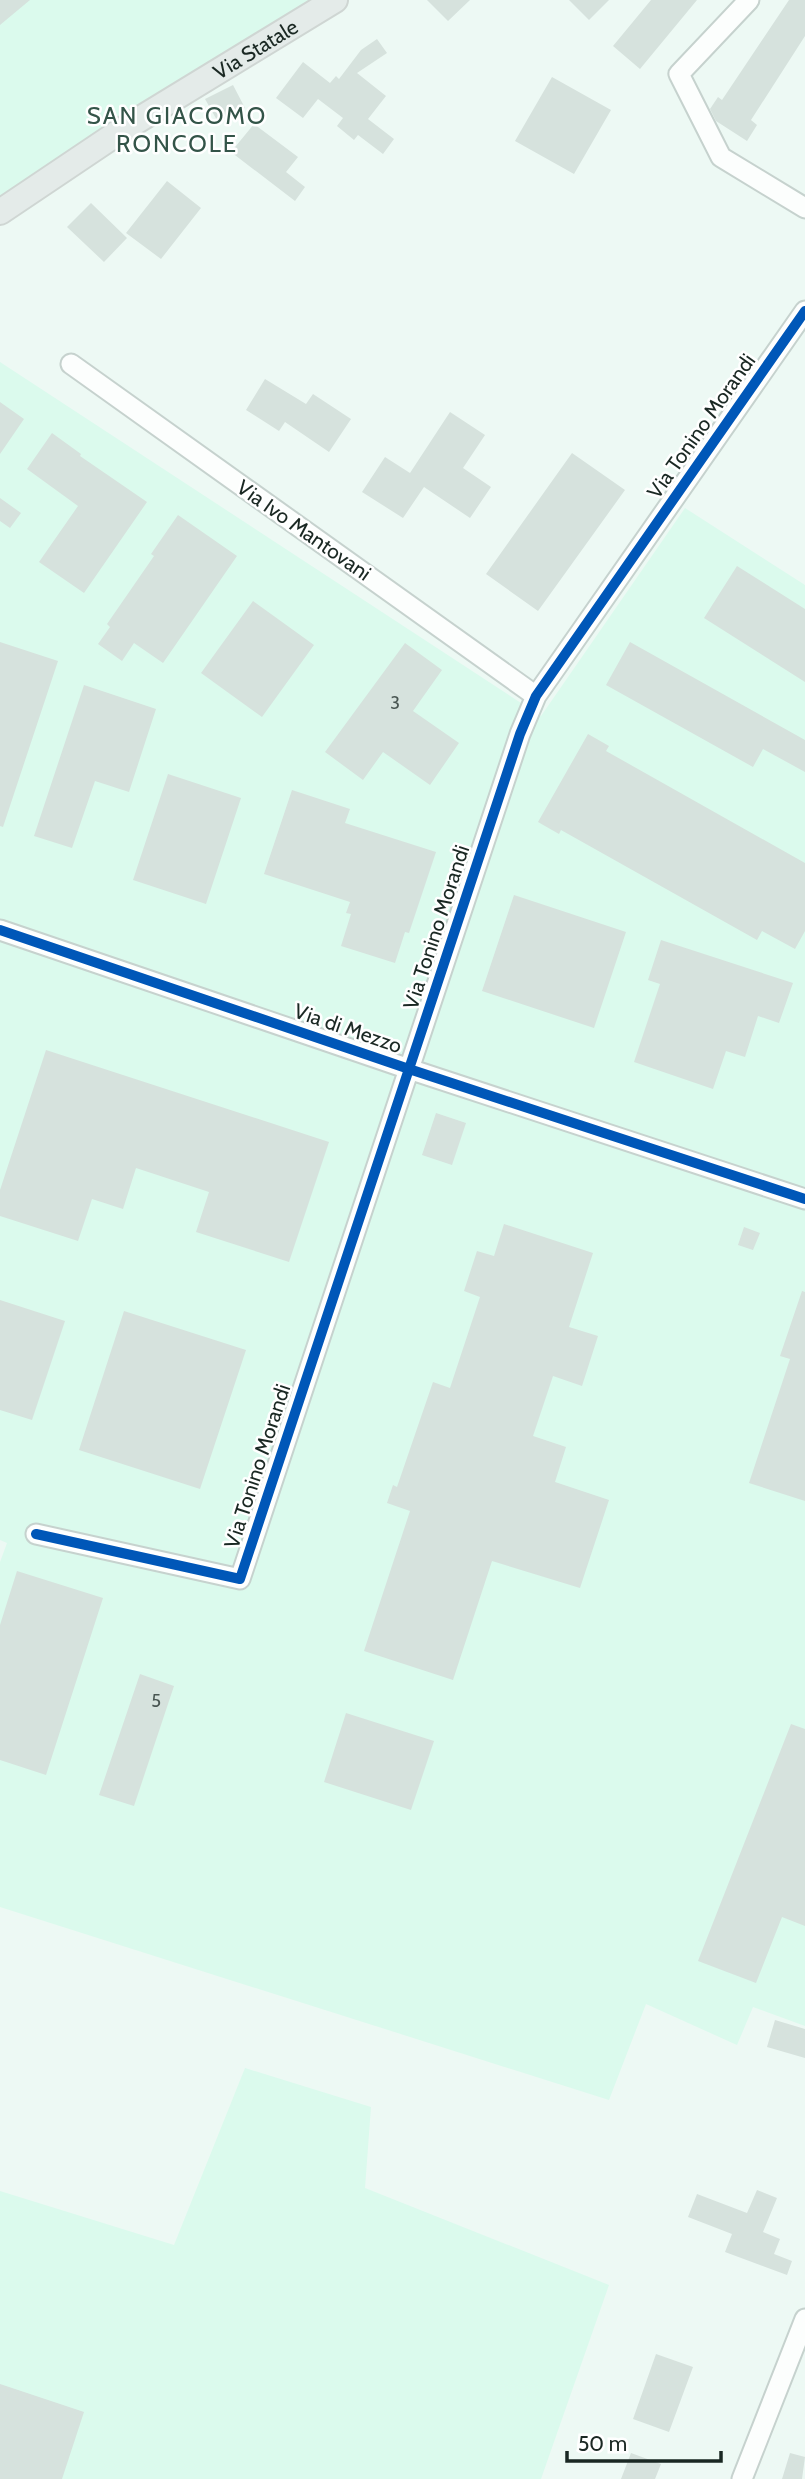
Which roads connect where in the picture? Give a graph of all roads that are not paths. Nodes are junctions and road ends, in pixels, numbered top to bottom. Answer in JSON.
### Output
{"nodes":[{"id":1,"x":335,"y":0,"type":"edge"},
{"id":2,"x":749,"y":0,"type":"edge"},
{"id":3,"x":805,"y":208,"type":"edge"},
{"id":4,"x":0,"y":212,"type":"edge"},
{"id":5,"x":805,"y":311,"type":"edge"},
{"id":6,"x":71,"y":364,"type":"dead end"},
{"id":7,"x":536,"y":696,"type":"junction"},
{"id":8,"x":0,"y":930,"type":"edge"},
{"id":9,"x":409,"y":1069,"type":"junction"},
{"id":10,"x":805,"y":1199,"type":"edge"},
{"id":11,"x":36,"y":1534,"type":"dead end"},
{"id":12,"x":805,"y":2319,"type":"edge"},
{"id":13,"x":742,"y":2479,"type":"edge"}],
"edges":[{"from":1,"to":4,"type":"main road","name":"Via Statale"},
{"from":2,"to":3,"type":"street"},
{"from":5,"to":7,"type":"street","name":"Via Tonino Morandi"},
{"from":6,"to":7,"type":"street","name":"Via Ivo Mantovani"},
{"from":7,"to":9,"type":"street","name":"Via Tonino Morandi"},
{"from":8,"to":9,"type":"street","name":"Via di Mezzo"},
{"from":9,"to":10,"type":"street","name":"Via di Mezzo"},
{"from":9,"to":11,"type":"street","name":"Via Tonino Morandi"},
{"from":12,"to":13,"type":"street"}]}
